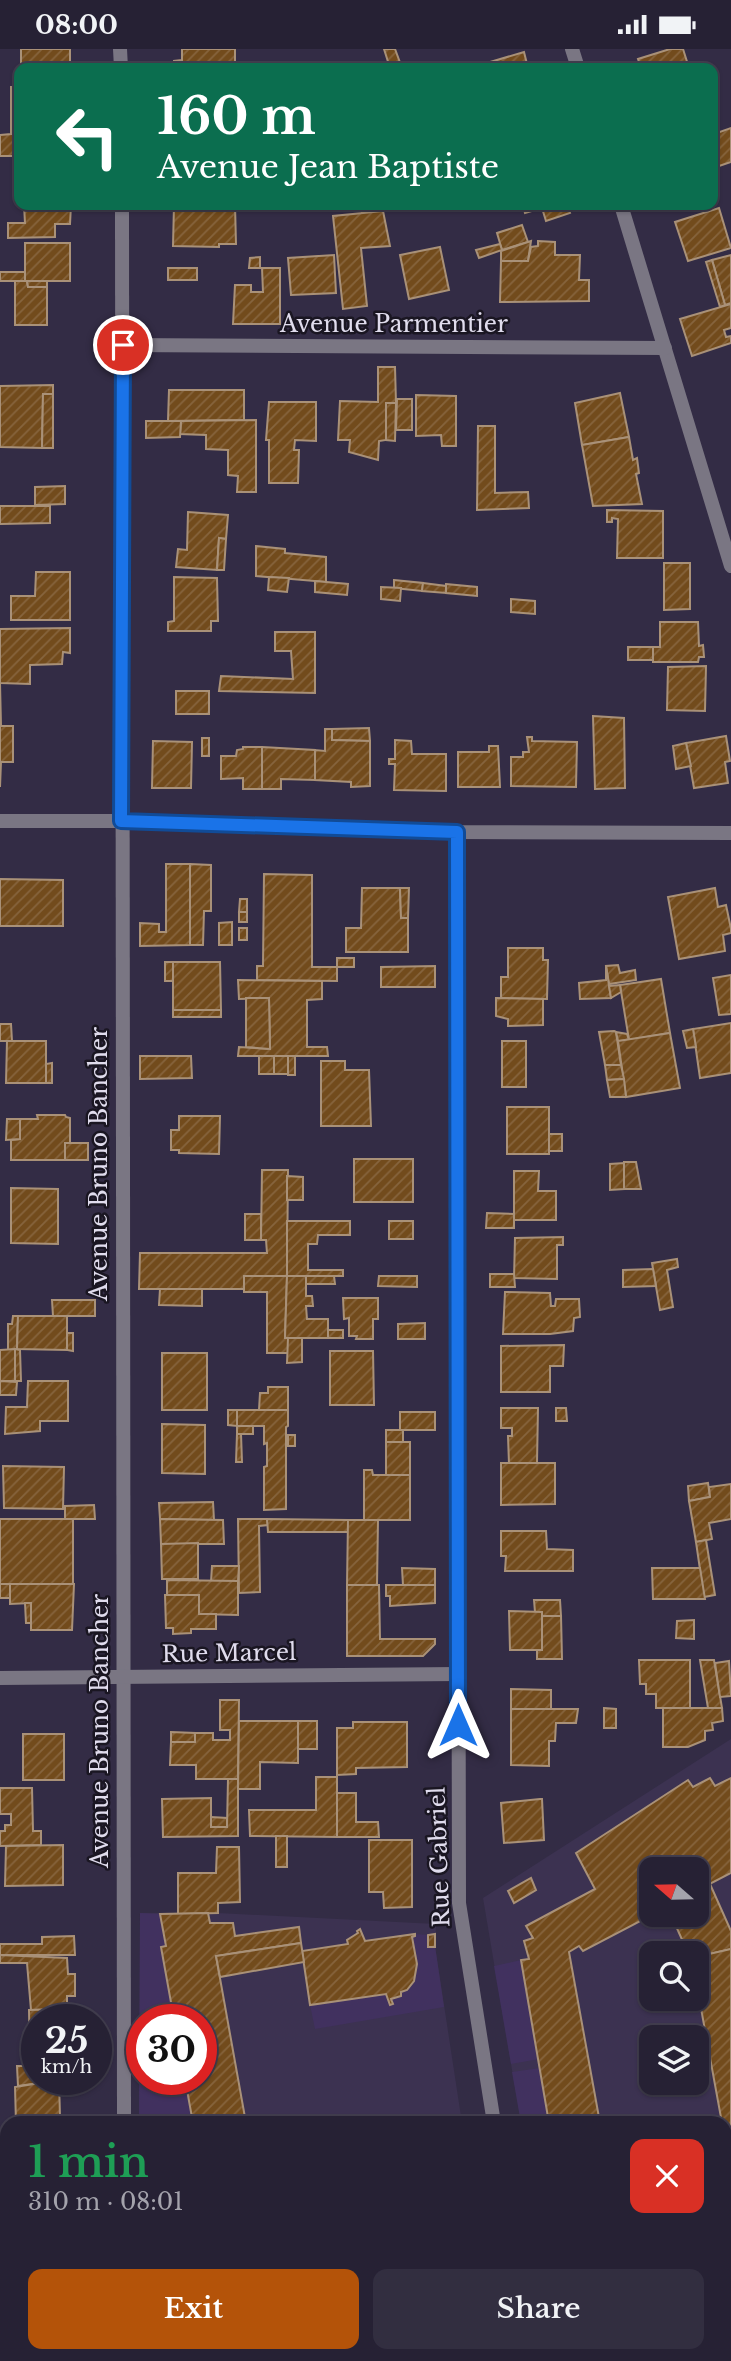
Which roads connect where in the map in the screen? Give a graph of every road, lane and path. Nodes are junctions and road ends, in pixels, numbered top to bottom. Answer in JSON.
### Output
{"nodes":[{"id":1,"x":122,"y":210,"type":"edge"},
{"id":2,"x":623,"y":210,"type":"edge"},
{"id":3,"x":123,"y":345,"type":"junction"},
{"id":4,"x":665,"y":348,"type":"junction"},
{"id":5,"x":731,"y":566,"type":"edge"},
{"id":6,"x":0,"y":821,"type":"edge"},
{"id":7,"x":121,"y":821,"type":"junction"},
{"id":8,"x":457,"y":832,"type":"junction"},
{"id":9,"x":731,"y":833,"type":"edge"},
{"id":10,"x":458,"y":1674,"type":"junction"},
{"id":11,"x":123,"y":1677,"type":"junction"},
{"id":12,"x":0,"y":1678,"type":"edge"},
{"id":13,"x":124,"y":2116,"type":"edge"},
{"id":14,"x":493,"y":2116,"type":"edge"}],
"edges":[{"from":1,"to":3,"type":"street","name":"Avenue Bruno Bancher"},
{"from":2,"to":4,"type":"street"},
{"from":3,"to":4,"type":"street","name":"Avenue Parmentier"},
{"from":3,"to":7,"type":"street","name":"Avenue Bruno Bancher"},
{"from":4,"to":5,"type":"street"},
{"from":6,"to":7,"type":"street"},
{"from":7,"to":8,"type":"street"},
{"from":7,"to":11,"type":"street","name":"Avenue Bruno Bancher"},
{"from":8,"to":9,"type":"street"},
{"from":8,"to":10,"type":"street","name":"Rue Gabriel"},
{"from":10,"to":11,"type":"street","name":"Rue Marcel"},
{"from":10,"to":14,"type":"street","name":"Rue Gabriel"},
{"from":11,"to":12,"type":"street","name":"Rue Marcel"},
{"from":11,"to":13,"type":"street","name":"Avenue Bruno Bancher"}]}
